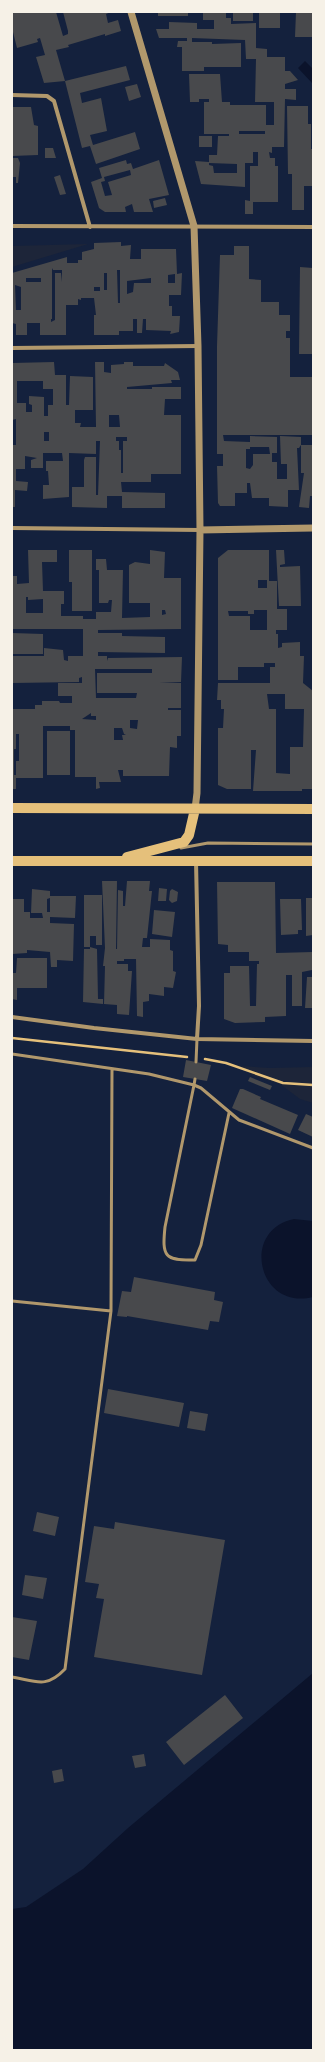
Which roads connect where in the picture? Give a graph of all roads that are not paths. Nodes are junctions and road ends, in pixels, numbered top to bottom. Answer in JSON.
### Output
{"nodes":[{"id":1,"x":131,"y":12,"type":"edge"},
{"id":2,"x":12,"y":95,"type":"edge"},
{"id":3,"x":12,"y":226,"type":"edge"},
{"id":4,"x":194,"y":226,"type":"junction"},
{"id":5,"x":90,"y":227,"type":"junction"},
{"id":6,"x":313,"y":227,"type":"edge"},
{"id":7,"x":198,"y":346,"type":"junction"},
{"id":8,"x":12,"y":348,"type":"edge"},
{"id":9,"x":12,"y":528,"type":"edge"},
{"id":10,"x":313,"y":528,"type":"edge"},
{"id":11,"x":200,"y":530,"type":"junction"},
{"id":12,"x":12,"y":808,"type":"edge"},
{"id":13,"x":313,"y":809,"type":"edge"},
{"id":14,"x":195,"y":810,"type":"junction"},
{"id":15,"x":313,"y":844,"type":"edge"},
{"id":16,"x":114,"y":860,"type":"junction"},
{"id":17,"x":12,"y":861,"type":"edge"},
{"id":18,"x":196,"y":861,"type":"junction"},
{"id":19,"x":313,"y":861,"type":"edge"},
{"id":20,"x":12,"y":1017,"type":"edge"},
{"id":21,"x":197,"y":1039,"type":"junction"},
{"id":22,"x":313,"y":1041,"type":"edge"},
{"id":23,"x":12,"y":1054,"type":"edge"},
{"id":24,"x":196,"y":1062,"type":"dead end"},
{"id":25,"x":112,"y":1069,"type":"junction"},
{"id":26,"x":195,"y":1079,"type":"dead end"},
{"id":27,"x":194,"y":1086,"type":"junction"},
{"id":28,"x":229,"y":1113,"type":"junction"},
{"id":29,"x":313,"y":1148,"type":"edge"},
{"id":30,"x":12,"y":1301,"type":"edge"},
{"id":31,"x":111,"y":1311,"type":"junction"},
{"id":32,"x":12,"y":1676,"type":"edge"}],
"edges":[{"from":1,"to":4,"type":"street"},
{"from":2,"to":5,"type":"street"},
{"from":3,"to":5,"type":"street"},
{"from":4,"to":5,"type":"street"},
{"from":4,"to":6,"type":"street"},
{"from":4,"to":7,"type":"street"},
{"from":7,"to":8,"type":"street"},
{"from":7,"to":11,"type":"street"},
{"from":9,"to":11,"type":"street"},
{"from":10,"to":11,"type":"street"},
{"from":11,"to":14,"type":"street"},
{"from":12,"to":14,"type":"main road"},
{"from":13,"to":14,"type":"main road"},
{"from":14,"to":16,"type":"main road"},
{"from":15,"to":16,"type":"lane"},
{"from":16,"to":17,"type":"main road"},
{"from":16,"to":18,"type":"main road"},
{"from":18,"to":19,"type":"main road"},
{"from":18,"to":21,"type":"street"},
{"from":20,"to":21,"type":"street"},
{"from":21,"to":22,"type":"street"},
{"from":21,"to":24,"type":"lane"},
{"from":23,"to":25,"type":"lane"},
{"from":25,"to":27,"type":"lane"},
{"from":25,"to":31,"type":"lane"},
{"from":26,"to":27,"type":"lane"},
{"from":27,"to":28,"type":"lane"},
{"from":27,"to":28,"type":"lane"},
{"from":28,"to":29,"type":"lane"},
{"from":30,"to":31,"type":"lane"},
{"from":31,"to":32,"type":"lane"}]}
